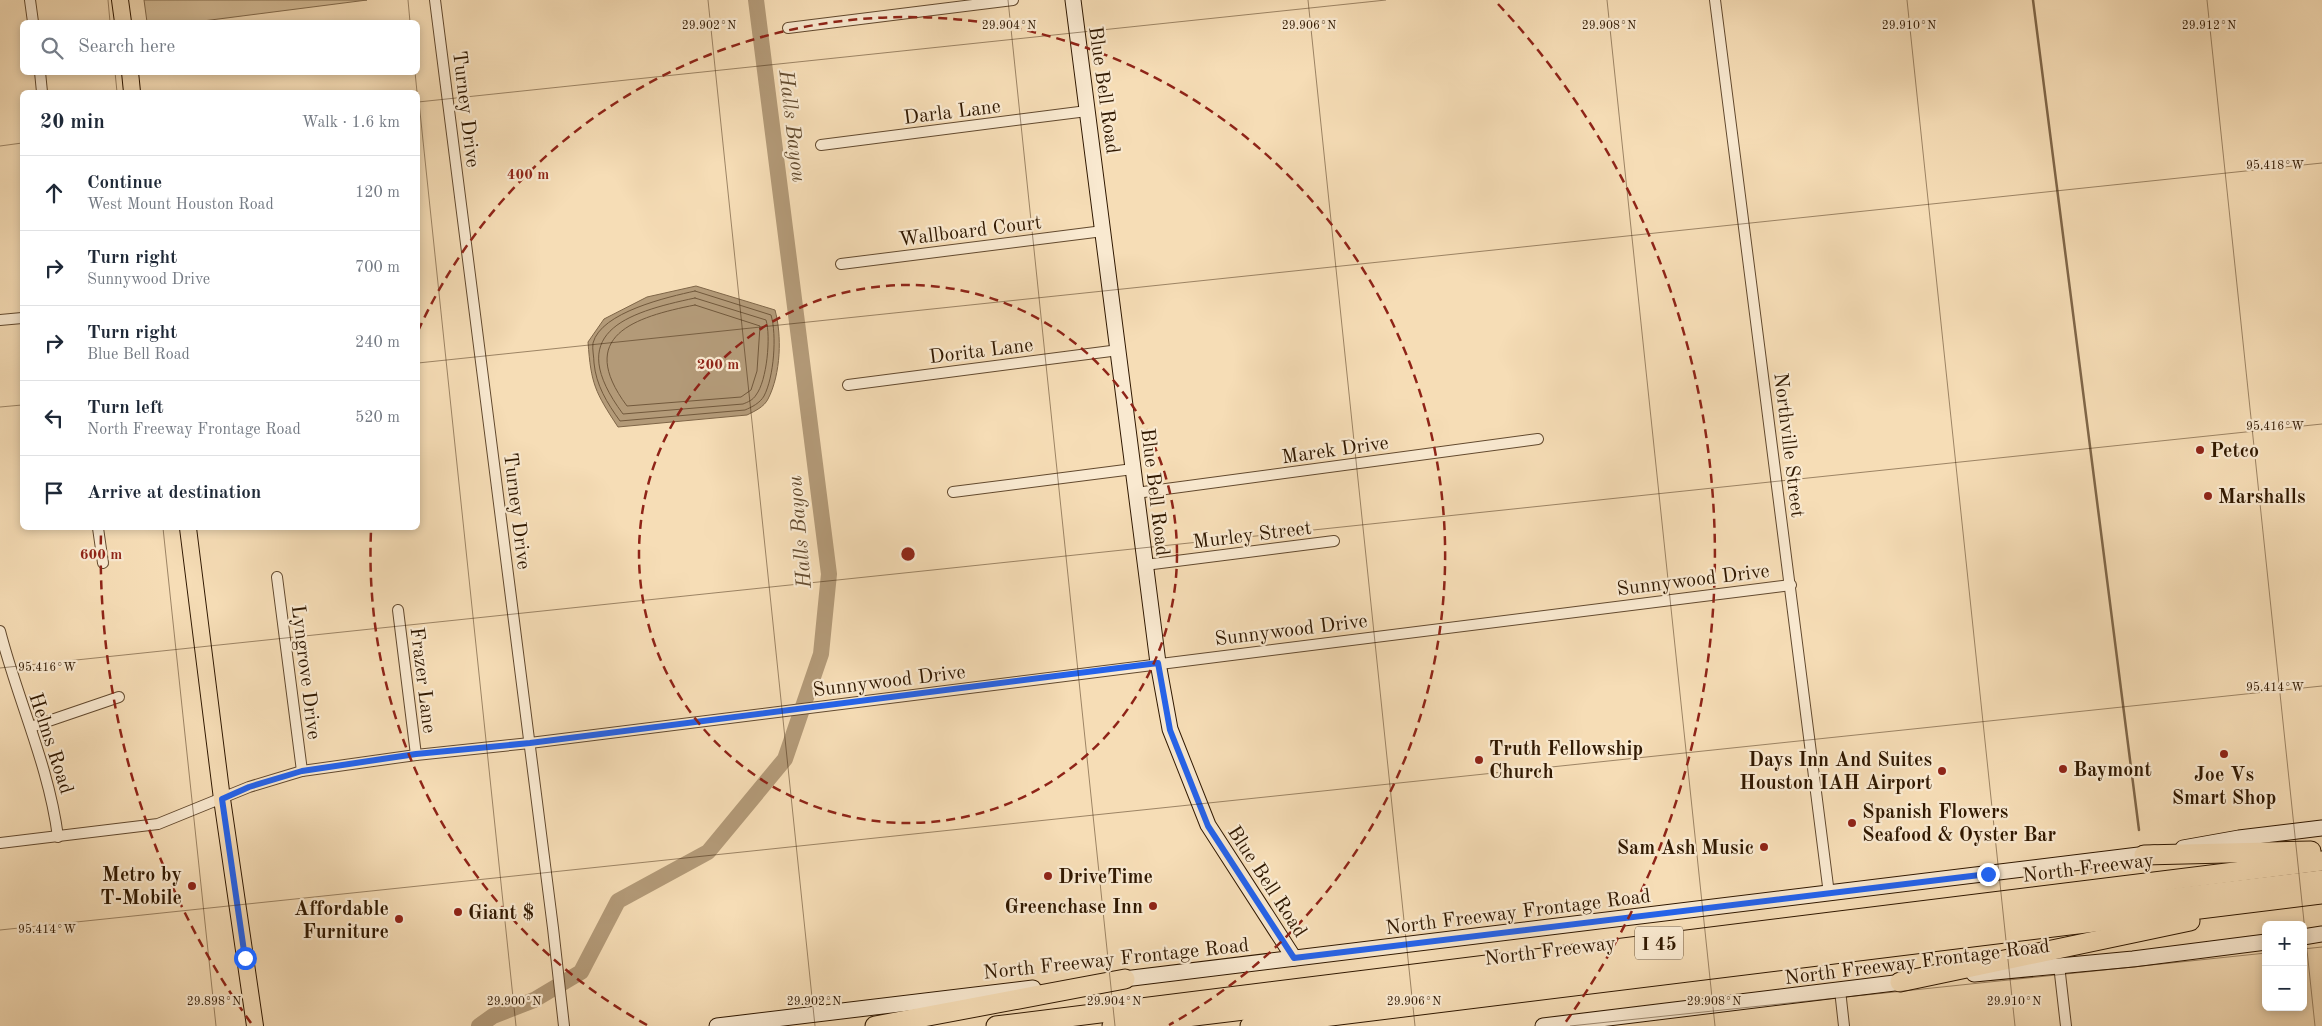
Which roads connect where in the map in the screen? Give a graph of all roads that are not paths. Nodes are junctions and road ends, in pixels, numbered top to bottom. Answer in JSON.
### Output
{"nodes":[{"id":1,"x":30,"y":0,"type":"edge"},
{"id":2,"x":120,"y":0,"type":"edge"},
{"id":3,"x":435,"y":0,"type":"edge"},
{"id":4,"x":1013,"y":0,"type":"edge"},
{"id":5,"x":1073,"y":0,"type":"edge"},
{"id":6,"x":1715,"y":0,"type":"edge"},
{"id":7,"x":33,"y":20,"type":"edge"},
{"id":8,"x":123,"y":20,"type":"edge"},
{"id":9,"x":788,"y":28,"type":"dead end"},
{"id":10,"x":40,"y":75,"type":"edge"},
{"id":11,"x":130,"y":75,"type":"edge"},
{"id":12,"x":42,"y":90,"type":"edge"},
{"id":13,"x":132,"y":90,"type":"edge"},
{"id":14,"x":1088,"y":111,"type":"junction"},
{"id":15,"x":820,"y":145,"type":"dead end"},
{"id":16,"x":1103,"y":231,"type":"junction"},
{"id":17,"x":841,"y":264,"type":"dead end"},
{"id":18,"x":20,"y":318,"type":"edge"},
{"id":19,"x":0,"y":320,"type":"edge"},
{"id":20,"x":1119,"y":350,"type":"junction"},
{"id":21,"x":848,"y":385,"type":"dead end"},
{"id":22,"x":1538,"y":439,"type":"dead end"},
{"id":23,"x":1133,"y":470,"type":"junction"},
{"id":24,"x":953,"y":492,"type":"dead end"},
{"id":25,"x":1136,"y":493,"type":"junction"},
{"id":26,"x":98,"y":530,"type":"edge"},
{"id":27,"x":188,"y":530,"type":"edge"},
{"id":28,"x":1334,"y":541,"type":"dead end"},
{"id":29,"x":103,"y":563,"type":"dead end"},
{"id":30,"x":1145,"y":565,"type":"junction"},
{"id":31,"x":277,"y":577,"type":"dead end"},
{"id":32,"x":1791,"y":585,"type":"junction"},
{"id":33,"x":398,"y":610,"type":"dead end"},
{"id":34,"x":0,"y":632,"type":"edge"},
{"id":35,"x":1158,"y":663,"type":"junction"},
{"id":36,"x":119,"y":697,"type":"dead end"},
{"id":37,"x":31,"y":727,"type":"junction"},
{"id":38,"x":530,"y":743,"type":"junction"},
{"id":39,"x":416,"y":754,"type":"junction"},
{"id":40,"x":302,"y":771,"type":"junction"},
{"id":41,"x":222,"y":799,"type":"junction"},
{"id":42,"x":2322,"y":828,"type":"edge"},
{"id":43,"x":58,"y":838,"type":"junction"},
{"id":44,"x":0,"y":844,"type":"edge"},
{"id":45,"x":2322,"y":850,"type":"edge"},
{"id":46,"x":2144,"y":855,"type":"junction"},
{"id":47,"x":2322,"y":861,"type":"edge"},
{"id":48,"x":2322,"y":880,"type":"edge"},
{"id":49,"x":1829,"y":894,"type":"junction"},
{"id":50,"x":2322,"y":894,"type":"edge"},
{"id":51,"x":2212,"y":908,"type":"junction"},
{"id":52,"x":2322,"y":934,"type":"edge"},
{"id":53,"x":2307,"y":936,"type":"edge"},
{"id":54,"x":2262,"y":943,"type":"edge"},
{"id":55,"x":1294,"y":958,"type":"junction"},
{"id":56,"x":2059,"y":965,"type":"junction"},
{"id":57,"x":1125,"y":979,"type":"junction"},
{"id":58,"x":1900,"y":982,"type":"junction"},
{"id":59,"x":1840,"y":990,"type":"junction"},
{"id":60,"x":1624,"y":1021,"type":"edge"},
{"id":61,"x":254,"y":1026,"type":"edge"},
{"id":62,"x":564,"y":1026,"type":"edge"},
{"id":63,"x":717,"y":1026,"type":"edge"},
{"id":64,"x":874,"y":1026,"type":"edge"},
{"id":65,"x":996,"y":1026,"type":"edge"},
{"id":66,"x":1112,"y":1026,"type":"edge"},
{"id":67,"x":1250,"y":1026,"type":"edge"},
{"id":68,"x":1543,"y":1026,"type":"edge"},
{"id":69,"x":1844,"y":1026,"type":"edge"},
{"id":70,"x":2066,"y":1026,"type":"edge"}],
"edges":[{"from":1,"to":7,"type":"street"},
{"from":2,"to":8,"type":"main road"},
{"from":3,"to":38,"type":"street","name":"Turney Drive"},
{"from":4,"to":9,"type":"street"},
{"from":5,"to":14,"type":"main road","name":"Blue Bell Road"},
{"from":6,"to":32,"type":"street","name":"Northville Street"},
{"from":10,"to":12,"type":"street"},
{"from":11,"to":13,"type":"main road"},
{"from":14,"to":15,"type":"street","name":"Darla Lane"},
{"from":14,"to":16,"type":"main road","name":"Blue Bell Road"},
{"from":16,"to":17,"type":"street","name":"Wallboard Court"},
{"from":16,"to":20,"type":"main road","name":"Blue Bell Road"},
{"from":18,"to":19,"type":"street"},
{"from":20,"to":21,"type":"street","name":"Dorita Lane"},
{"from":20,"to":23,"type":"main road","name":"Blue Bell Road"},
{"from":22,"to":25,"type":"street","name":"Marek Drive"},
{"from":23,"to":24,"type":"street"},
{"from":23,"to":25,"type":"main road","name":"Blue Bell Road"},
{"from":25,"to":30,"type":"main road","name":"Blue Bell Road"},
{"from":26,"to":29,"type":"street"},
{"from":27,"to":41,"type":"main road"},
{"from":28,"to":30,"type":"street","name":"Murley Street"},
{"from":30,"to":35,"type":"main road","name":"Blue Bell Road"},
{"from":31,"to":40,"type":"street","name":"Lyngrove Drive"},
{"from":32,"to":35,"type":"street","name":"Sunnywood Drive"},
{"from":32,"to":49,"type":"street","name":"Northville Street"},
{"from":33,"to":39,"type":"street","name":"Frazer Lane"},
{"from":34,"to":37,"type":"street","name":"Helms Road"},
{"from":35,"to":38,"type":"street","name":"Sunnywood Drive"},
{"from":35,"to":55,"type":"main road","name":"Blue Bell Road"},
{"from":36,"to":37,"type":"street"},
{"from":37,"to":43,"type":"street","name":"Helms Road"},
{"from":38,"to":39,"type":"street","name":"Sunnywood Drive"},
{"from":38,"to":62,"type":"street","name":"Turney Drive"},
{"from":39,"to":40,"type":"street","name":"Sunnywood Drive"},
{"from":40,"to":41,"type":"street","name":"Sunnywood Drive"},
{"from":41,"to":43,"type":"street","name":"Sunnywood Drive"},
{"from":41,"to":61,"type":"main road"},
{"from":42,"to":46,"type":"main road","name":"North Freeway Frontage Road"},
{"from":43,"to":44,"type":"street","name":"Sunnywood Drive"},
{"from":45,"to":46,"type":"highway"},
{"from":46,"to":49,"type":"main road","name":"North Freeway Frontage Road"},
{"from":47,"to":65,"type":"highway","name":"North Freeway","number":"I 45"},
{"from":48,"to":66,"type":"highway","name":"North Freeway","number":"I 45"},
{"from":49,"to":55,"type":"main road","name":"North Freeway Frontage Road"},
{"from":50,"to":51,"type":"highway","name":"North Freeway","number":"I 45"},
{"from":51,"to":58,"type":"highway"},
{"from":51,"to":67,"type":"highway","name":"North Freeway","number":"I 45"},
{"from":52,"to":53,"type":"main road"},
{"from":54,"to":56,"type":"main road","name":"North Freeway Frontage Road"},
{"from":55,"to":57,"type":"main road","name":"North Freeway Frontage Road"},
{"from":56,"to":58,"type":"main road","name":"North Freeway Frontage Road"},
{"from":56,"to":70,"type":"street"},
{"from":57,"to":63,"type":"main road","name":"North Freeway Frontage Road"},
{"from":57,"to":64,"type":"highway"},
{"from":58,"to":59,"type":"main road","name":"North Freeway Frontage Road"},
{"from":59,"to":60,"type":"main road","name":"North Freeway Frontage Road"},
{"from":59,"to":69,"type":"street"},
{"from":60,"to":68,"type":"main road","name":"North Freeway Frontage Road"}]}
